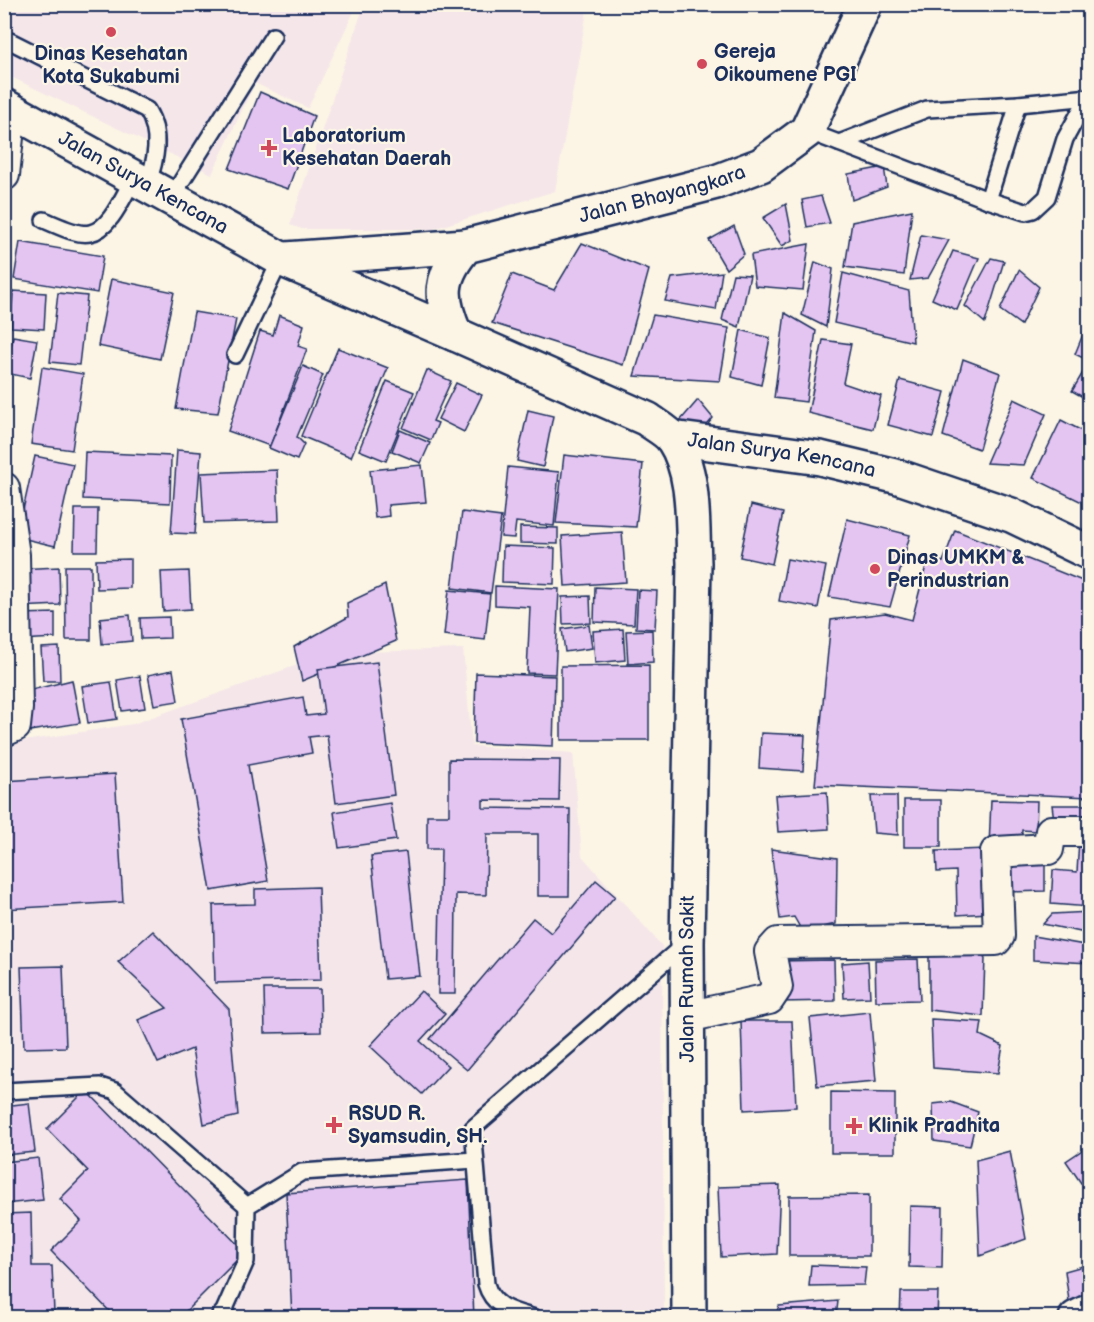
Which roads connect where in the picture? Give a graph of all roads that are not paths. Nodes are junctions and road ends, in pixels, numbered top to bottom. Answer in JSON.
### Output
{"nodes":[{"id":1,"x":865,"y":4,"type":"edge"},
{"id":2,"x":273,"y":36,"type":"dead end"},
{"id":3,"x":4,"y":41,"type":"edge"},
{"id":4,"x":1089,"y":97,"type":"edge"},
{"id":5,"x":1089,"y":102,"type":"edge"},
{"id":6,"x":1018,"y":104,"type":"junction"},
{"id":7,"x":8,"y":108,"type":"edge"},
{"id":8,"x":807,"y":131,"type":"junction"},
{"id":9,"x":839,"y":143,"type":"junction"},
{"id":10,"x":4,"y":176,"type":"edge"},
{"id":11,"x":151,"y":187,"type":"junction"},
{"id":12,"x":988,"y":201,"type":"junction"},
{"id":13,"x":44,"y":220,"type":"dead end"},
{"id":14,"x":466,"y":246,"type":"junction"},
{"id":15,"x":281,"y":259,"type":"junction"},
{"id":16,"x":455,"y":334,"type":"junction"},
{"id":17,"x":235,"y":355,"type":"dead end"},
{"id":18,"x":672,"y":438,"type":"junction"},
{"id":19,"x":4,"y":488,"type":"edge"},
{"id":20,"x":1089,"y":553,"type":"edge"},
{"id":21,"x":4,"y":731,"type":"edge"},
{"id":22,"x":1089,"y":831,"type":"edge"},
{"id":23,"x":687,"y":943,"type":"junction"},
{"id":24,"x":687,"y":1017,"type":"junction"},
{"id":25,"x":4,"y":1091,"type":"edge"},
{"id":26,"x":475,"y":1160,"type":"junction"},
{"id":27,"x":247,"y":1206,"type":"junction"},
{"id":28,"x":1089,"y":1311,"type":"edge"},
{"id":29,"x":218,"y":1317,"type":"edge"},
{"id":30,"x":535,"y":1317,"type":"edge"},
{"id":31,"x":689,"y":1317,"type":"edge"},
{"id":32,"x":1076,"y":1317,"type":"edge"}],
"edges":[{"from":1,"to":8,"type":"main road","name":"Jalan Bhayangkara"},
{"from":2,"to":11,"type":"lane"},
{"from":3,"to":11,"type":"lane"},
{"from":4,"to":6,"type":"lane"},
{"from":5,"to":12,"type":"lane"},
{"from":6,"to":9,"type":"lane"},
{"from":6,"to":12,"type":"lane"},
{"from":7,"to":10,"type":"street"},
{"from":7,"to":11,"type":"main road","name":"Jalan Surya Kencana"},
{"from":8,"to":9,"type":"lane"},
{"from":8,"to":14,"type":"main road","name":"Jalan Bhayangkara"},
{"from":9,"to":12,"type":"lane"},
{"from":11,"to":13,"type":"lane"},
{"from":11,"to":15,"type":"main road","name":"Jalan Surya Kencana"},
{"from":14,"to":15,"type":"main road"},
{"from":14,"to":16,"type":"main road"},
{"from":15,"to":16,"type":"main road","name":"Jalan Surya Kencana"},
{"from":15,"to":17,"type":"lane"},
{"from":16,"to":18,"type":"main road","name":"Jalan Surya Kencana"},
{"from":18,"to":20,"type":"main road","name":"Jalan Surya Kencana"},
{"from":18,"to":23,"type":"main road","name":"Jalan Rumah Sakit"},
{"from":19,"to":21,"type":"street"},
{"from":22,"to":24,"type":"street"},
{"from":23,"to":24,"type":"main road","name":"Jalan Rumah Sakit"},
{"from":23,"to":26,"type":"lane"},
{"from":24,"to":31,"type":"main road","name":"Jalan Rumah Sakit"},
{"from":25,"to":27,"type":"lane"},
{"from":26,"to":27,"type":"lane"},
{"from":26,"to":30,"type":"lane"},
{"from":27,"to":29,"type":"lane"},
{"from":28,"to":32,"type":"main road"}]}
